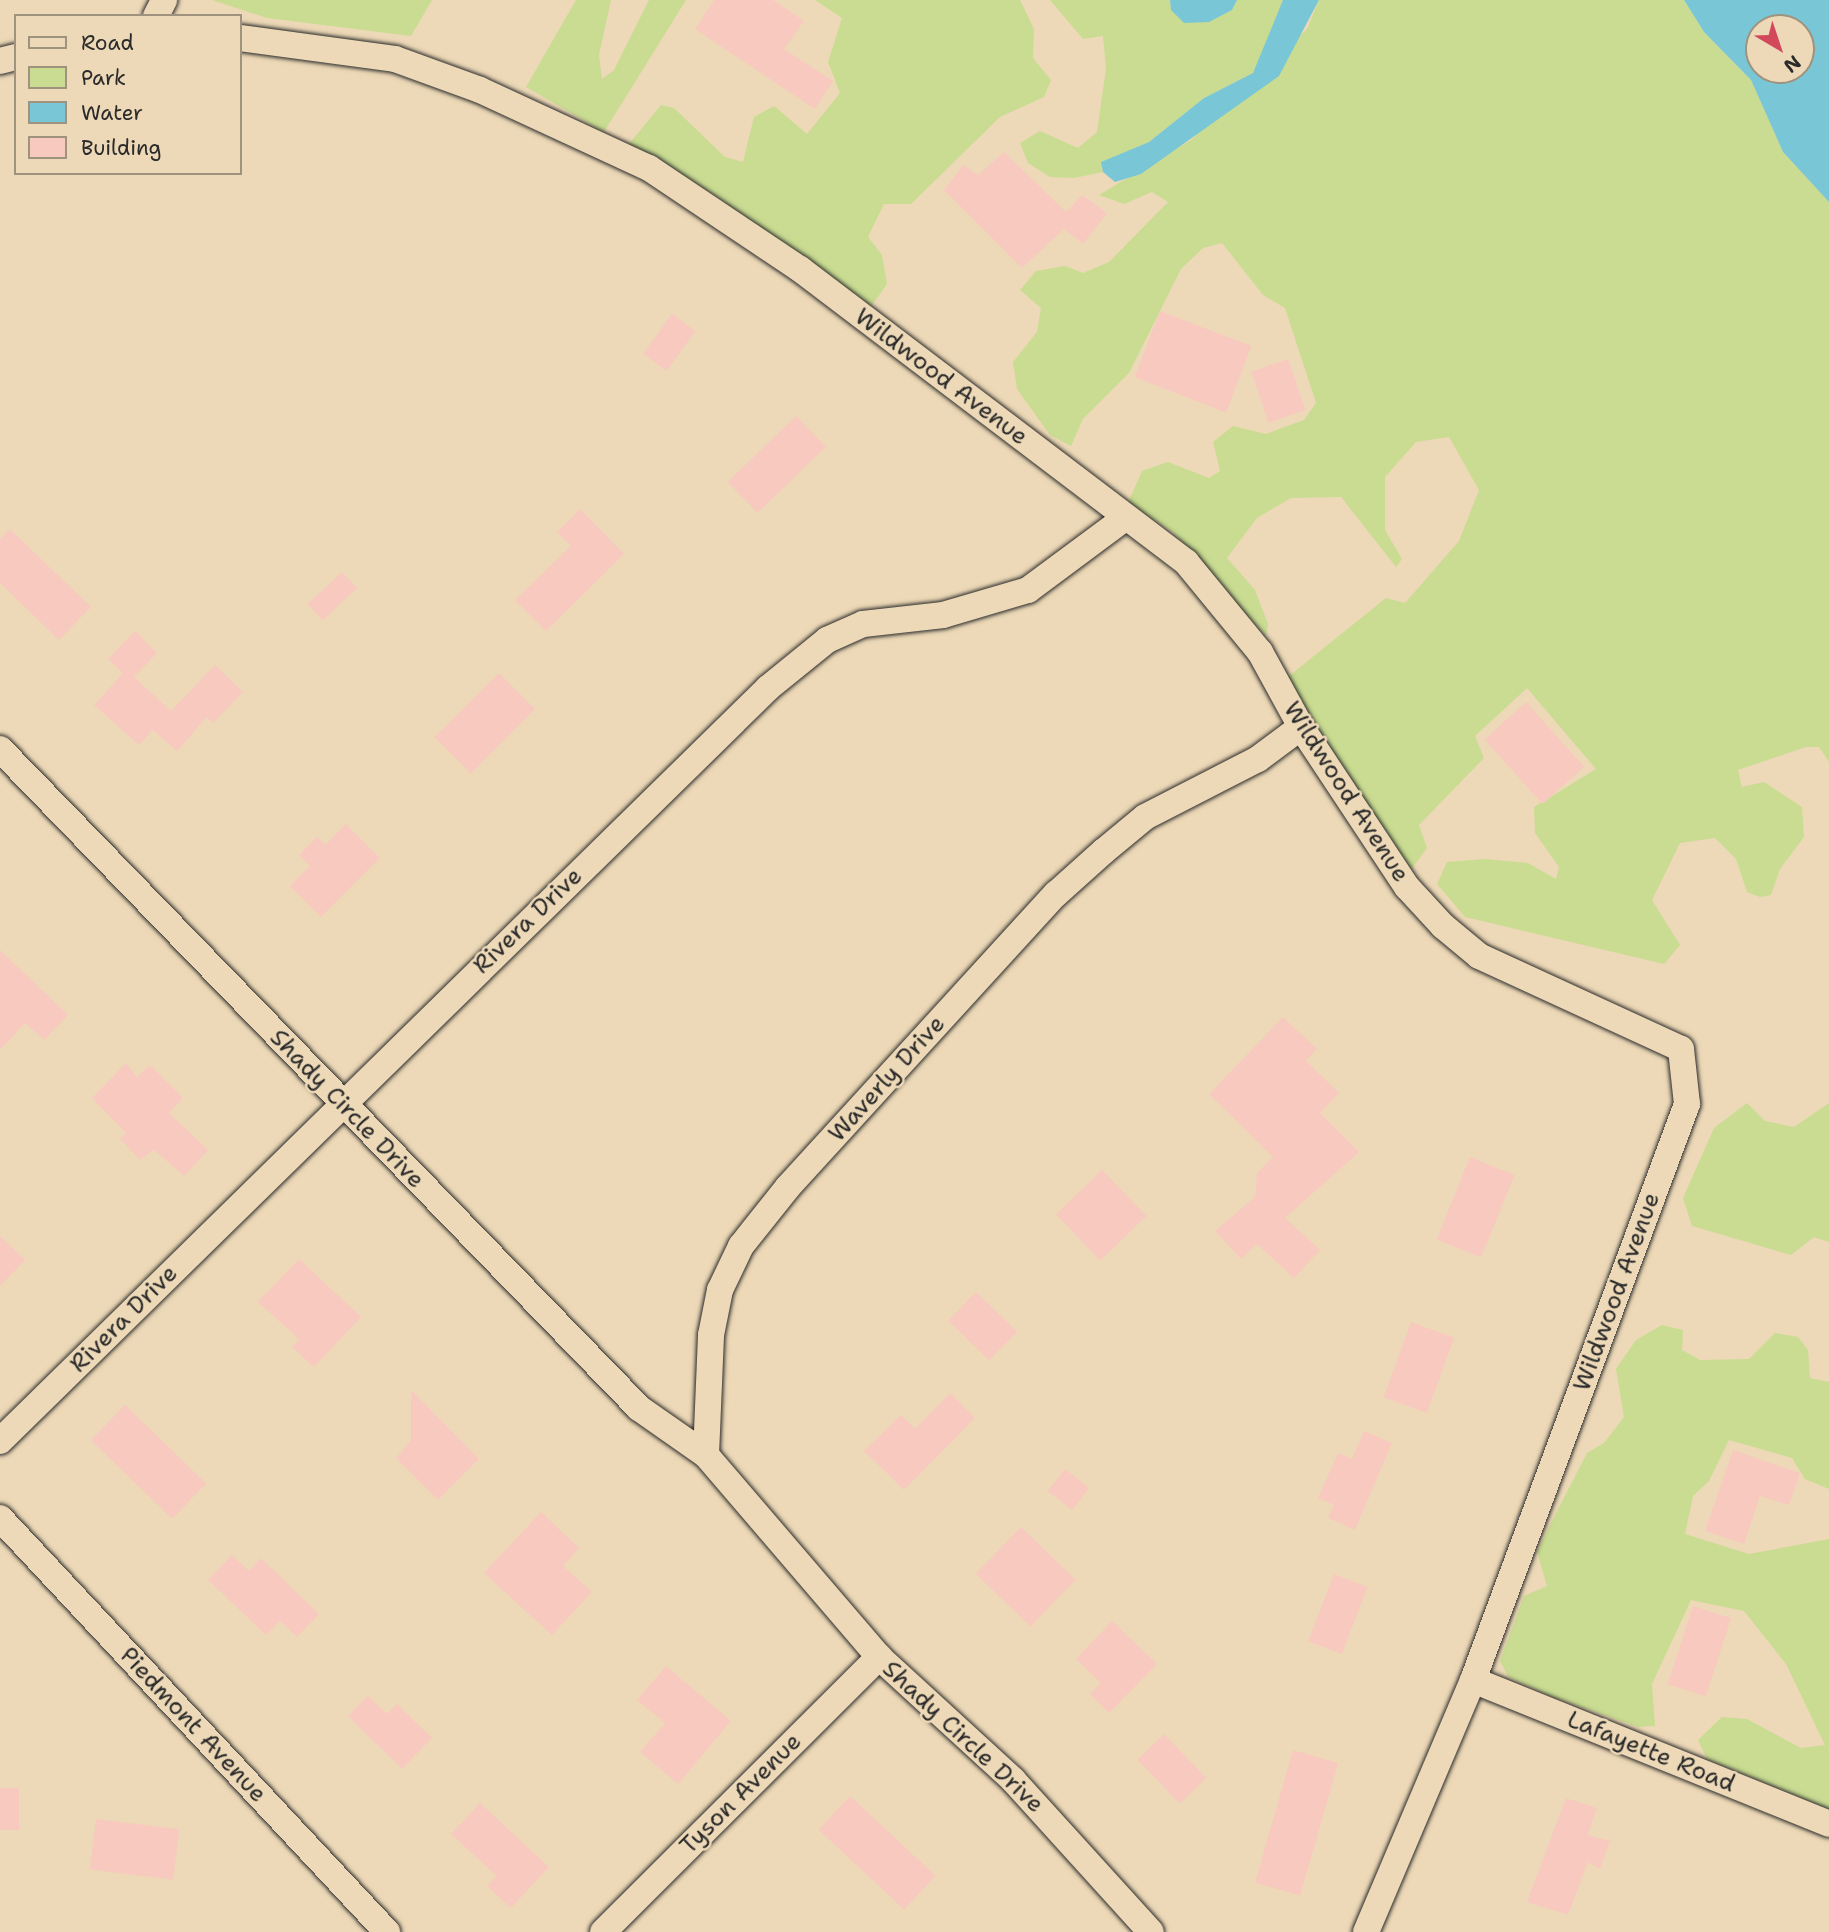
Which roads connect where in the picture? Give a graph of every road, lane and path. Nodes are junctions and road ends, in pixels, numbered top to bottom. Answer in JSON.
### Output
{"nodes":[{"id":1,"x":242,"y":38,"type":"edge"},
{"id":2,"x":1125,"y":518,"type":"junction"},
{"id":3,"x":1301,"y":727,"type":"junction"},
{"id":4,"x":0,"y":749,"type":"edge"},
{"id":5,"x":340,"y":1103,"type":"junction"},
{"id":6,"x":0,"y":1441,"type":"edge"},
{"id":7,"x":706,"y":1455,"type":"junction"},
{"id":8,"x":0,"y":1518,"type":"edge"},
{"id":9,"x":879,"y":1657,"type":"junction"},
{"id":10,"x":1473,"y":1680,"type":"junction"},
{"id":11,"x":1829,"y":1824,"type":"edge"},
{"id":12,"x":387,"y":1932,"type":"edge"},
{"id":13,"x":603,"y":1932,"type":"edge"},
{"id":14,"x":1151,"y":1932,"type":"edge"},
{"id":15,"x":1366,"y":1932,"type":"edge"}],
"edges":[{"from":1,"to":2,"type":"street","name":"Wildwood Avenue"},
{"from":2,"to":3,"type":"street","name":"Wildwood Avenue"},
{"from":2,"to":5,"type":"street","name":"Rivera Drive"},
{"from":3,"to":7,"type":"street","name":"Waverly Drive"},
{"from":3,"to":10,"type":"street","name":"Wildwood Avenue"},
{"from":4,"to":5,"type":"street","name":"Shady Circle Drive"},
{"from":5,"to":6,"type":"street","name":"Rivera Drive"},
{"from":5,"to":7,"type":"street","name":"Shady Circle Drive"},
{"from":7,"to":9,"type":"street","name":"Shady Circle Drive"},
{"from":8,"to":12,"type":"street","name":"Piedmont Avenue"},
{"from":9,"to":13,"type":"street","name":"Tyson Avenue"},
{"from":9,"to":14,"type":"street","name":"Shady Circle Drive"},
{"from":10,"to":11,"type":"street","name":"Lafayette Road"},
{"from":10,"to":15,"type":"street","name":"Wildwood Avenue"}]}
